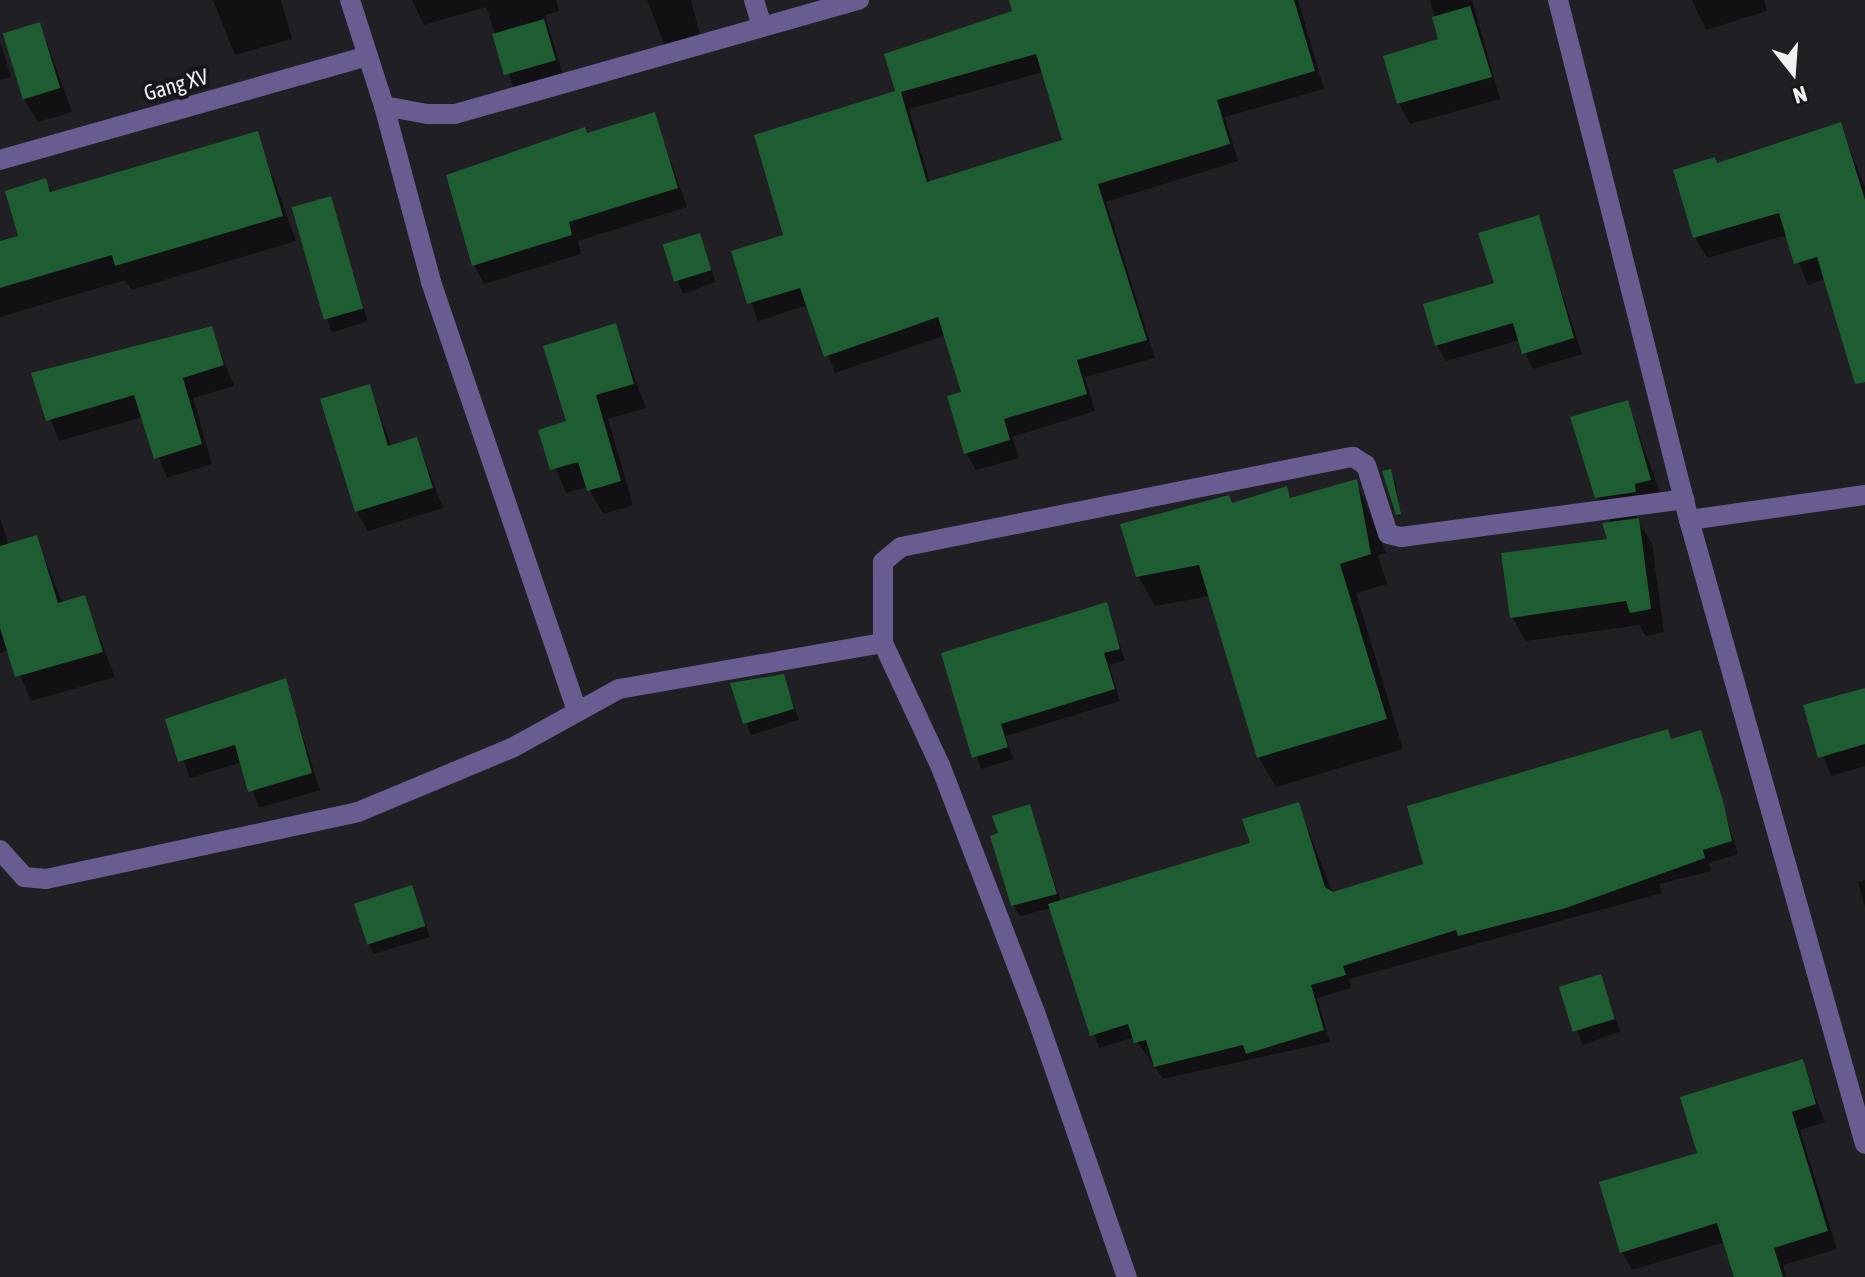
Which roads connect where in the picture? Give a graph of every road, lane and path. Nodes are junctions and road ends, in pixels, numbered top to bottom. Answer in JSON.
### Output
{"nodes":[{"id":1,"x":350,"y":0,"type":"edge"},
{"id":2,"x":754,"y":0,"type":"edge"},
{"id":3,"x":859,"y":0,"type":"edge"},
{"id":4,"x":1558,"y":0,"type":"edge"},
{"id":5,"x":762,"y":27,"type":"junction"},
{"id":6,"x":365,"y":57,"type":"junction"},
{"id":7,"x":384,"y":106,"type":"junction"},
{"id":8,"x":0,"y":160,"type":"edge"},
{"id":9,"x":1865,"y":495,"type":"edge"},
{"id":10,"x":1684,"y":499,"type":"junction"},
{"id":11,"x":1689,"y":520,"type":"junction"},
{"id":12,"x":883,"y":643,"type":"junction"},
{"id":13,"x":576,"y":709,"type":"junction"},
{"id":14,"x":0,"y":850,"type":"edge"},
{"id":15,"x":1865,"y":1144,"type":"edge"},
{"id":16,"x":1127,"y":1277,"type":"edge"}],
"edges":[{"from":1,"to":6,"type":"street"},
{"from":2,"to":5,"type":"street"},
{"from":3,"to":5,"type":"street"},
{"from":4,"to":10,"type":"street"},
{"from":5,"to":7,"type":"street"},
{"from":6,"to":7,"type":"street"},
{"from":6,"to":8,"type":"street","name":"Gang XV"},
{"from":7,"to":13,"type":"street"},
{"from":9,"to":11,"type":"street"},
{"from":10,"to":11,"type":"street"},
{"from":10,"to":12,"type":"street"},
{"from":11,"to":15,"type":"street"},
{"from":12,"to":13,"type":"street"},
{"from":12,"to":16,"type":"street"},
{"from":13,"to":14,"type":"street"}]}
